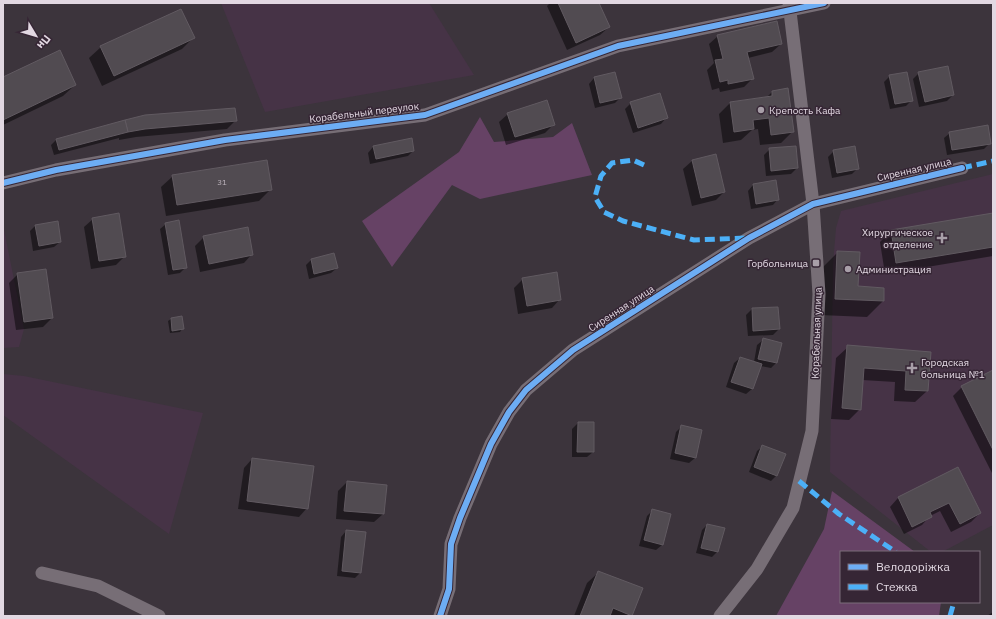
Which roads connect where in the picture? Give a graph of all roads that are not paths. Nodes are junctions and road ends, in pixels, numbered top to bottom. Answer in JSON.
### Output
{"nodes":[{"id":1,"x":824,"y":3,"type":"edge"},
{"id":2,"x":789,"y":7,"type":"edge"},
{"id":3,"x":962,"y":168,"type":"dead end"},
{"id":4,"x":3,"y":183,"type":"edge"},
{"id":5,"x":813,"y":204,"type":"junction"},
{"id":6,"x":42,"y":573,"type":"dead end"},
{"id":7,"x":159,"y":616,"type":"edge"},
{"id":8,"x":440,"y":616,"type":"edge"},
{"id":9,"x":720,"y":616,"type":"edge"}],
"edges":[{"from":1,"to":2,"type":"street","name":"Корабельный переулок"},
{"from":2,"to":4,"type":"street","name":"Корабельный переулок"},
{"from":2,"to":5,"type":"street","name":"Корабельная улица"},
{"from":3,"to":5,"type":"street","name":"Сиренная улица"},
{"from":5,"to":8,"type":"street","name":"Сиренная улица"},
{"from":5,"to":9,"type":"street","name":"Корабельная улица"},
{"from":6,"to":7,"type":"street"}]}
